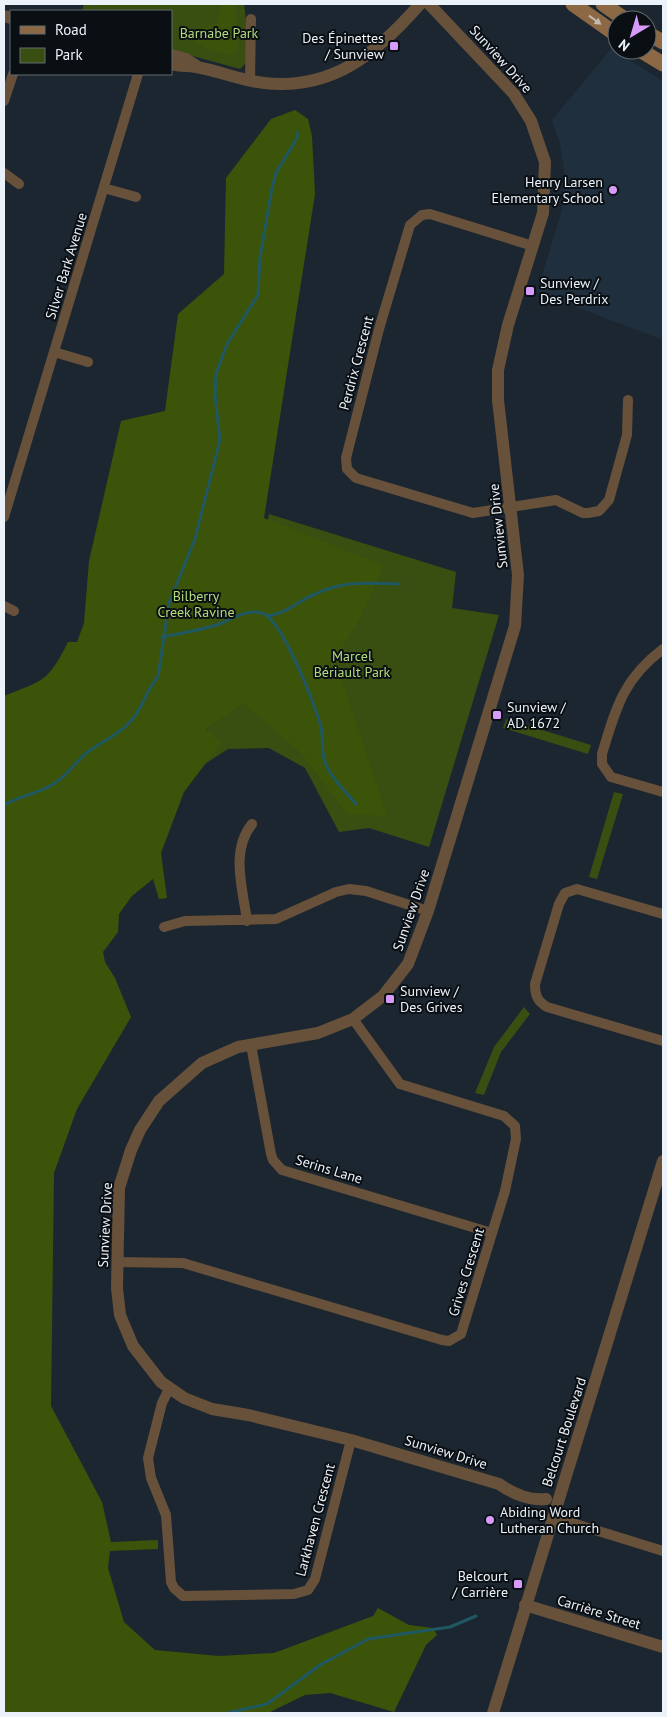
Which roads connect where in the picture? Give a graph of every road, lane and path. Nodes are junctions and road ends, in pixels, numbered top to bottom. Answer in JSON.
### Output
{"nodes":[{"id":1,"x":420,"y":4,"type":"edge"},
{"id":2,"x":429,"y":4,"type":"edge"},
{"id":3,"x":573,"y":4,"type":"edge"},
{"id":4,"x":251,"y":19,"type":"dead end"},
{"id":5,"x":607,"y":28,"type":"edge"},
{"id":6,"x":172,"y":54,"type":"edge"},
{"id":7,"x":172,"y":64,"type":"edge"},
{"id":8,"x":198,"y":67,"type":"junction"},
{"id":9,"x":13,"y":75,"type":"edge"},
{"id":10,"x":138,"y":75,"type":"edge"},
{"id":11,"x":250,"y":81,"type":"junction"},
{"id":12,"x":4,"y":101,"type":"edge"},
{"id":13,"x":4,"y":173,"type":"edge"},
{"id":14,"x":19,"y":184,"type":"dead end"},
{"id":15,"x":104,"y":188,"type":"junction"},
{"id":16,"x":136,"y":197,"type":"dead end"},
{"id":17,"x":533,"y":246,"type":"junction"},
{"id":18,"x":54,"y":352,"type":"junction"},
{"id":19,"x":88,"y":362,"type":"dead end"},
{"id":20,"x":628,"y":400,"type":"dead end"},
{"id":21,"x":511,"y":508,"type":"junction"},
{"id":22,"x":4,"y":517,"type":"edge"},
{"id":23,"x":4,"y":606,"type":"edge"},
{"id":24,"x":14,"y":612,"type":"dead end"},
{"id":25,"x":663,"y":649,"type":"edge"},
{"id":26,"x":663,"y":792,"type":"edge"},
{"id":27,"x":252,"y":824,"type":"dead end"},
{"id":28,"x":428,"y":911,"type":"junction"},
{"id":29,"x":663,"y":914,"type":"edge"},
{"id":30,"x":247,"y":921,"type":"junction"},
{"id":31,"x":164,"y":928,"type":"dead end"},
{"id":32,"x":354,"y":1020,"type":"junction"},
{"id":33,"x":663,"y":1041,"type":"edge"},
{"id":34,"x":250,"y":1045,"type":"junction"},
{"id":35,"x":663,"y":1161,"type":"edge"},
{"id":36,"x":492,"y":1233,"type":"junction"},
{"id":37,"x":117,"y":1262,"type":"junction"},
{"id":38,"x":169,"y":1389,"type":"junction"},
{"id":39,"x":350,"y":1440,"type":"junction"},
{"id":40,"x":551,"y":1500,"type":"junction"},
{"id":41,"x":553,"y":1517,"type":"junction"},
{"id":42,"x":663,"y":1551,"type":"edge"},
{"id":43,"x":525,"y":1605,"type":"junction"},
{"id":44,"x":663,"y":1647,"type":"edge"},
{"id":45,"x":494,"y":1713,"type":"edge"}],
"edges":[{"from":1,"to":11,"type":"street"},
{"from":2,"to":17,"type":"street","name":"Sunview Drive"},
{"from":3,"to":5,"type":"main road","one_way":true},
{"from":4,"to":11,"type":"street"},
{"from":6,"to":8,"type":"street"},
{"from":7,"to":8,"type":"street"},
{"from":8,"to":11,"type":"street"},
{"from":9,"to":12,"type":"street"},
{"from":10,"to":15,"type":"street","name":"Silver Bark Avenue"},
{"from":13,"to":14,"type":"street"},
{"from":15,"to":16,"type":"street"},
{"from":15,"to":18,"type":"street","name":"Silver Bark Avenue"},
{"from":17,"to":21,"type":"street","name":"Sunview Drive"},
{"from":17,"to":21,"type":"street","name":"Perdrix Crescent"},
{"from":18,"to":19,"type":"street"},
{"from":18,"to":22,"type":"street","name":"Silver Bark Avenue"},
{"from":20,"to":21,"type":"street"},
{"from":21,"to":28,"type":"street","name":"Sunview Drive"},
{"from":23,"to":24,"type":"street"},
{"from":25,"to":26,"type":"street"},
{"from":27,"to":30,"type":"street"},
{"from":28,"to":30,"type":"street"},
{"from":28,"to":32,"type":"street","name":"Sunview Drive"},
{"from":29,"to":33,"type":"street"},
{"from":30,"to":31,"type":"street"},
{"from":32,"to":34,"type":"street","name":"Sunview Drive"},
{"from":32,"to":36,"type":"street","name":"Grives Crescent"},
{"from":34,"to":36,"type":"street","name":"Serins Lane"},
{"from":34,"to":37,"type":"street","name":"Sunview Drive"},
{"from":35,"to":40,"type":"street","name":"Belcourt Boulevard"},
{"from":36,"to":37,"type":"street","name":"Grives Crescent"},
{"from":37,"to":38,"type":"street","name":"Sunview Drive"},
{"from":38,"to":39,"type":"street","name":"Sunview Drive"},
{"from":38,"to":39,"type":"street","name":"Larkhaven Crescent"},
{"from":39,"to":40,"type":"street","name":"Sunview Drive"},
{"from":40,"to":41,"type":"street","name":"Belcourt Boulevard"},
{"from":41,"to":42,"type":"street"},
{"from":41,"to":43,"type":"street","name":"Belcourt Boulevard"},
{"from":43,"to":44,"type":"street","name":"Carrière Street"},
{"from":43,"to":45,"type":"street","name":"Belcourt Boulevard"}]}
